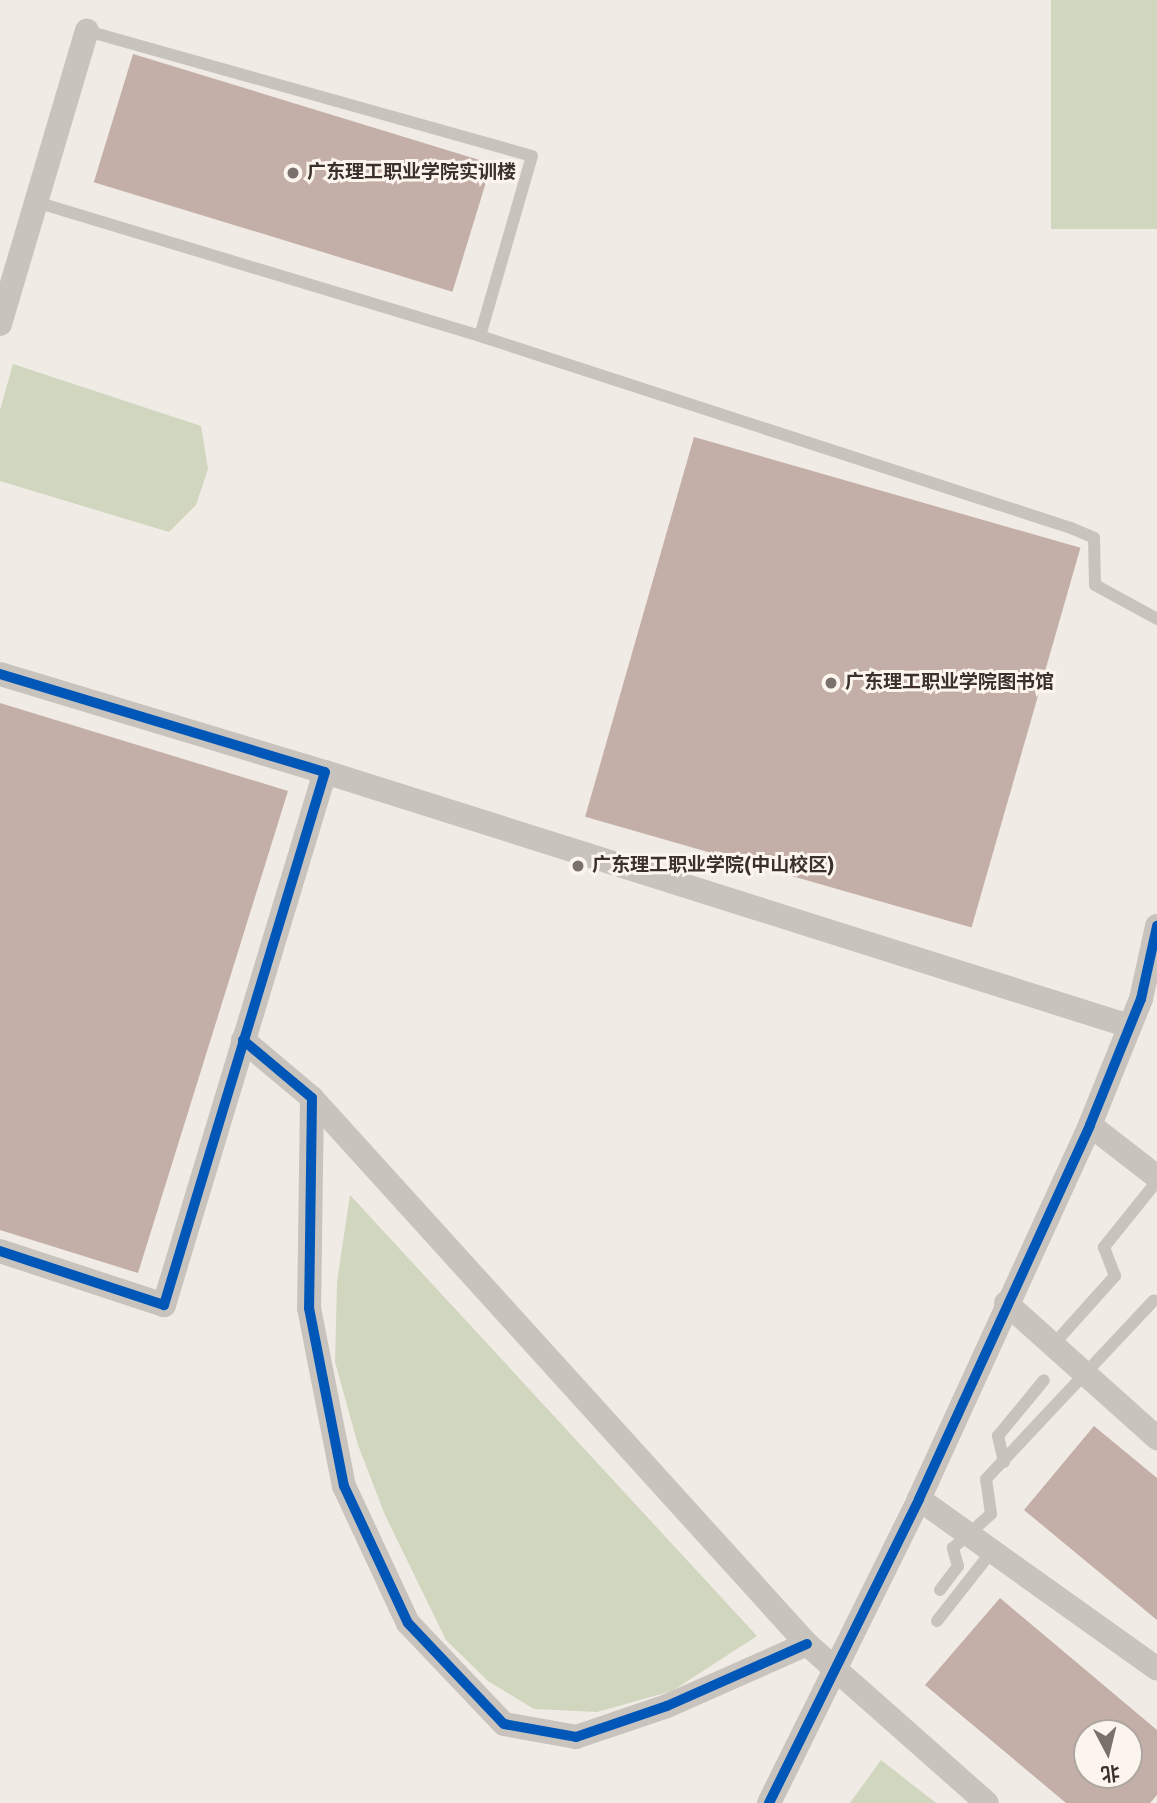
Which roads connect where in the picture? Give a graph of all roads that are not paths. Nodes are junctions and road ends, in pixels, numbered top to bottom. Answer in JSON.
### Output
{"nodes":[{"id":1,"x":87,"y":31,"type":"joint"},
{"id":2,"x":36,"y":202,"type":"junction"},
{"id":3,"x":1,"y":316,"type":"edge"},
{"id":4,"x":480,"y":336,"type":"junction"},
{"id":5,"x":1157,"y":619,"type":"edge"},
{"id":6,"x":0,"y":674,"type":"edge"},
{"id":7,"x":325,"y":772,"type":"junction"},
{"id":8,"x":1157,"y":926,"type":"edge"},
{"id":9,"x":1129,"y":1026,"type":"junction"},
{"id":10,"x":243,"y":1040,"type":"junction"},
{"id":11,"x":312,"y":1098,"type":"junction"},
{"id":12,"x":1090,"y":1125,"type":"junction"},
{"id":13,"x":1157,"y":1179,"type":"edge"},
{"id":14,"x":0,"y":1251,"type":"edge"},
{"id":15,"x":1154,"y":1300,"type":"dead end"},
{"id":16,"x":1006,"y":1303,"type":"junction"},
{"id":17,"x":1053,"y":1345,"type":"junction"},
{"id":18,"x":1087,"y":1375,"type":"junction"},
{"id":19,"x":1044,"y":1381,"type":"dead end"},
{"id":20,"x":1157,"y":1438,"type":"edge"},
{"id":21,"x":1004,"y":1462,"type":"junction"},
{"id":22,"x":919,"y":1499,"type":"junction"},
{"id":23,"x":967,"y":1533,"type":"junction"},
{"id":24,"x":992,"y":1551,"type":"junction"},
{"id":25,"x":940,"y":1590,"type":"dead end"},
{"id":26,"x":937,"y":1621,"type":"dead end"},
{"id":27,"x":807,"y":1644,"type":"junction"},
{"id":28,"x":836,"y":1668,"type":"junction"},
{"id":29,"x":1157,"y":1669,"type":"edge"},
{"id":30,"x":769,"y":1803,"type":"edge"},
{"id":31,"x":988,"y":1803,"type":"edge"}],
"edges":[{"from":1,"to":2,"type":"street"},
{"from":1,"to":4,"type":"lane"},
{"from":2,"to":3,"type":"street"},
{"from":2,"to":4,"type":"lane"},
{"from":4,"to":5,"type":"lane"},
{"from":6,"to":7,"type":"street"},
{"from":7,"to":9,"type":"street"},
{"from":7,"to":10,"type":"street"},
{"from":8,"to":9,"type":"street"},
{"from":9,"to":12,"type":"street"},
{"from":10,"to":11,"type":"street"},
{"from":10,"to":14,"type":"street"},
{"from":11,"to":27,"type":"street"},
{"from":11,"to":27,"type":"street"},
{"from":12,"to":13,"type":"street"},
{"from":12,"to":16,"type":"street"},
{"from":13,"to":17,"type":"lane"},
{"from":15,"to":18,"type":"lane"},
{"from":16,"to":17,"type":"street"},
{"from":16,"to":22,"type":"street"},
{"from":17,"to":18,"type":"street"},
{"from":18,"to":20,"type":"street"},
{"from":18,"to":21,"type":"lane"},
{"from":19,"to":21,"type":"lane"},
{"from":21,"to":23,"type":"lane"},
{"from":22,"to":23,"type":"street"},
{"from":22,"to":28,"type":"street"},
{"from":23,"to":24,"type":"street"},
{"from":23,"to":25,"type":"lane"},
{"from":24,"to":26,"type":"lane"},
{"from":24,"to":29,"type":"street"},
{"from":27,"to":28,"type":"street"},
{"from":28,"to":30,"type":"street"},
{"from":28,"to":31,"type":"street"}]}
